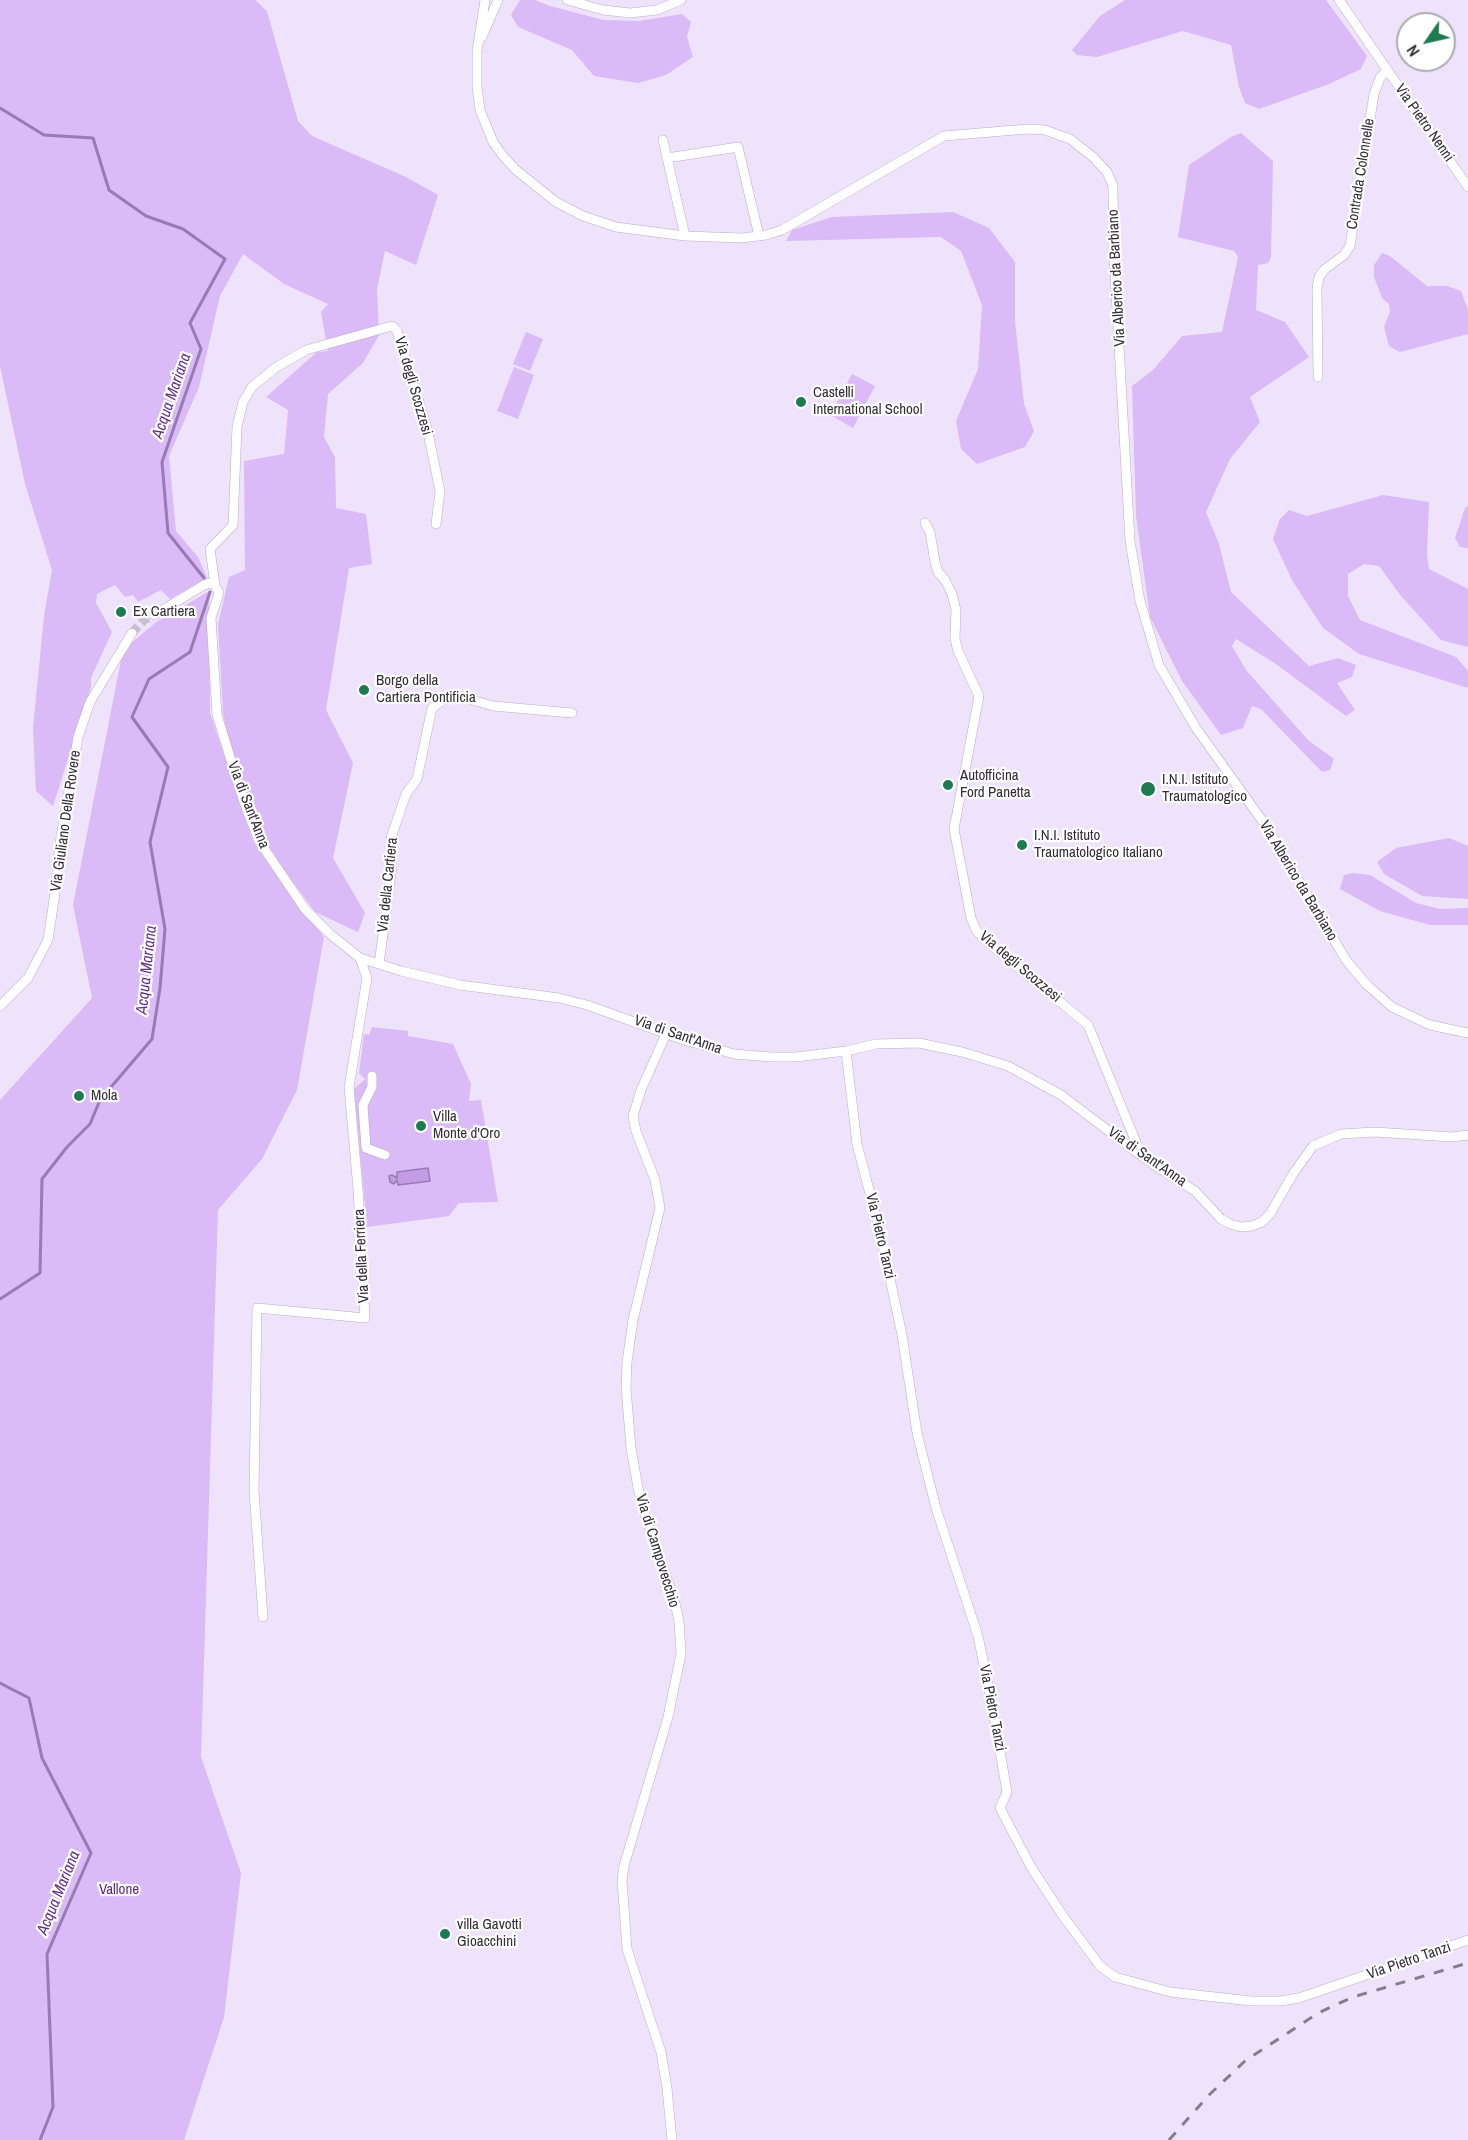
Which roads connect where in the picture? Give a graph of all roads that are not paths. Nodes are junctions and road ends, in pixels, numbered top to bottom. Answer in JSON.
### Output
{"nodes":[{"id":1,"x":485,"y":0,"type":"edge"},
{"id":2,"x":498,"y":0,"type":"edge"},
{"id":3,"x":567,"y":0,"type":"edge"},
{"id":4,"x":681,"y":0,"type":"edge"},
{"id":5,"x":1339,"y":0,"type":"edge"},
{"id":6,"x":477,"y":51,"type":"junction"},
{"id":7,"x":1387,"y":70,"type":"junction"},
{"id":8,"x":663,"y":140,"type":"dead end"},
{"id":9,"x":667,"y":158,"type":"junction"},
{"id":10,"x":1468,"y":187,"type":"edge"},
{"id":11,"x":685,"y":236,"type":"junction"},
{"id":12,"x":759,"y":236,"type":"junction"},
{"id":13,"x":1318,"y":376,"type":"dead end"},
{"id":14,"x":925,"y":523,"type":"dead end"},
{"id":15,"x":436,"y":524,"type":"dead end"},
{"id":16,"x":215,"y":585,"type":"junction"},
{"id":17,"x":154,"y":615,"type":"tunnel mouth"},
{"id":18,"x":132,"y":633,"type":"tunnel mouth"},
{"id":19,"x":572,"y":713,"type":"dead end"},
{"id":20,"x":360,"y":958,"type":"junction"},
{"id":21,"x":379,"y":964,"type":"junction"},
{"id":22,"x":0,"y":1006,"type":"edge"},
{"id":23,"x":1468,"y":1033,"type":"edge"},
{"id":24,"x":666,"y":1034,"type":"junction"},
{"id":25,"x":846,"y":1051,"type":"junction"},
{"id":26,"x":372,"y":1076,"type":"dead end"},
{"id":27,"x":1468,"y":1135,"type":"edge"},
{"id":28,"x":1141,"y":1154,"type":"junction"},
{"id":29,"x":385,"y":1155,"type":"dead end"},
{"id":30,"x":262,"y":1617,"type":"dead end"},
{"id":31,"x":1468,"y":1940,"type":"edge"},
{"id":32,"x":672,"y":2140,"type":"edge"}],
"edges":[{"from":1,"to":6,"type":"street","name":"Via Alberico da Barbiano"},
{"from":2,"to":6,"type":"street","name":"Via Alberico da Barbiano"},
{"from":3,"to":4,"type":"street"},
{"from":5,"to":7,"type":"street","name":"Via Pietro Nenni"},
{"from":6,"to":11,"type":"street","name":"Via Alberico da Barbiano"},
{"from":7,"to":10,"type":"street","name":"Via Pietro Nenni"},
{"from":7,"to":13,"type":"street","name":"Contrada Colonnelle"},
{"from":8,"to":9,"type":"street"},
{"from":9,"to":11,"type":"street"},
{"from":9,"to":12,"type":"street"},
{"from":11,"to":12,"type":"street","name":"Via Alberico da Barbiano"},
{"from":12,"to":23,"type":"street","name":"Via Alberico da Barbiano"},
{"from":14,"to":28,"type":"street","name":"Via degli Scozzesi"},
{"from":15,"to":16,"type":"street","name":"Via degli Scozzesi"},
{"from":16,"to":17,"type":"street"},
{"from":16,"to":20,"type":"street","name":"Via di Sant'Anna"},
{"from":18,"to":22,"type":"street","name":"Via Giuliano Della Rovere"},
{"from":19,"to":21,"type":"street","name":"Via della Cartiera"},
{"from":20,"to":21,"type":"street","name":"Via di Sant'Anna"},
{"from":20,"to":30,"type":"street","name":"Via della Ferriera"},
{"from":21,"to":24,"type":"street","name":"Via di Sant'Anna"},
{"from":24,"to":25,"type":"street","name":"Via di Sant'Anna"},
{"from":24,"to":32,"type":"street","name":"Via di Campovecchio"},
{"from":25,"to":28,"type":"street","name":"Via di Sant'Anna"},
{"from":25,"to":31,"type":"street","name":"Via Pietro Tanzi"},
{"from":26,"to":29,"type":"street"},
{"from":27,"to":28,"type":"street","name":"Via di Sant'Anna"}]}
